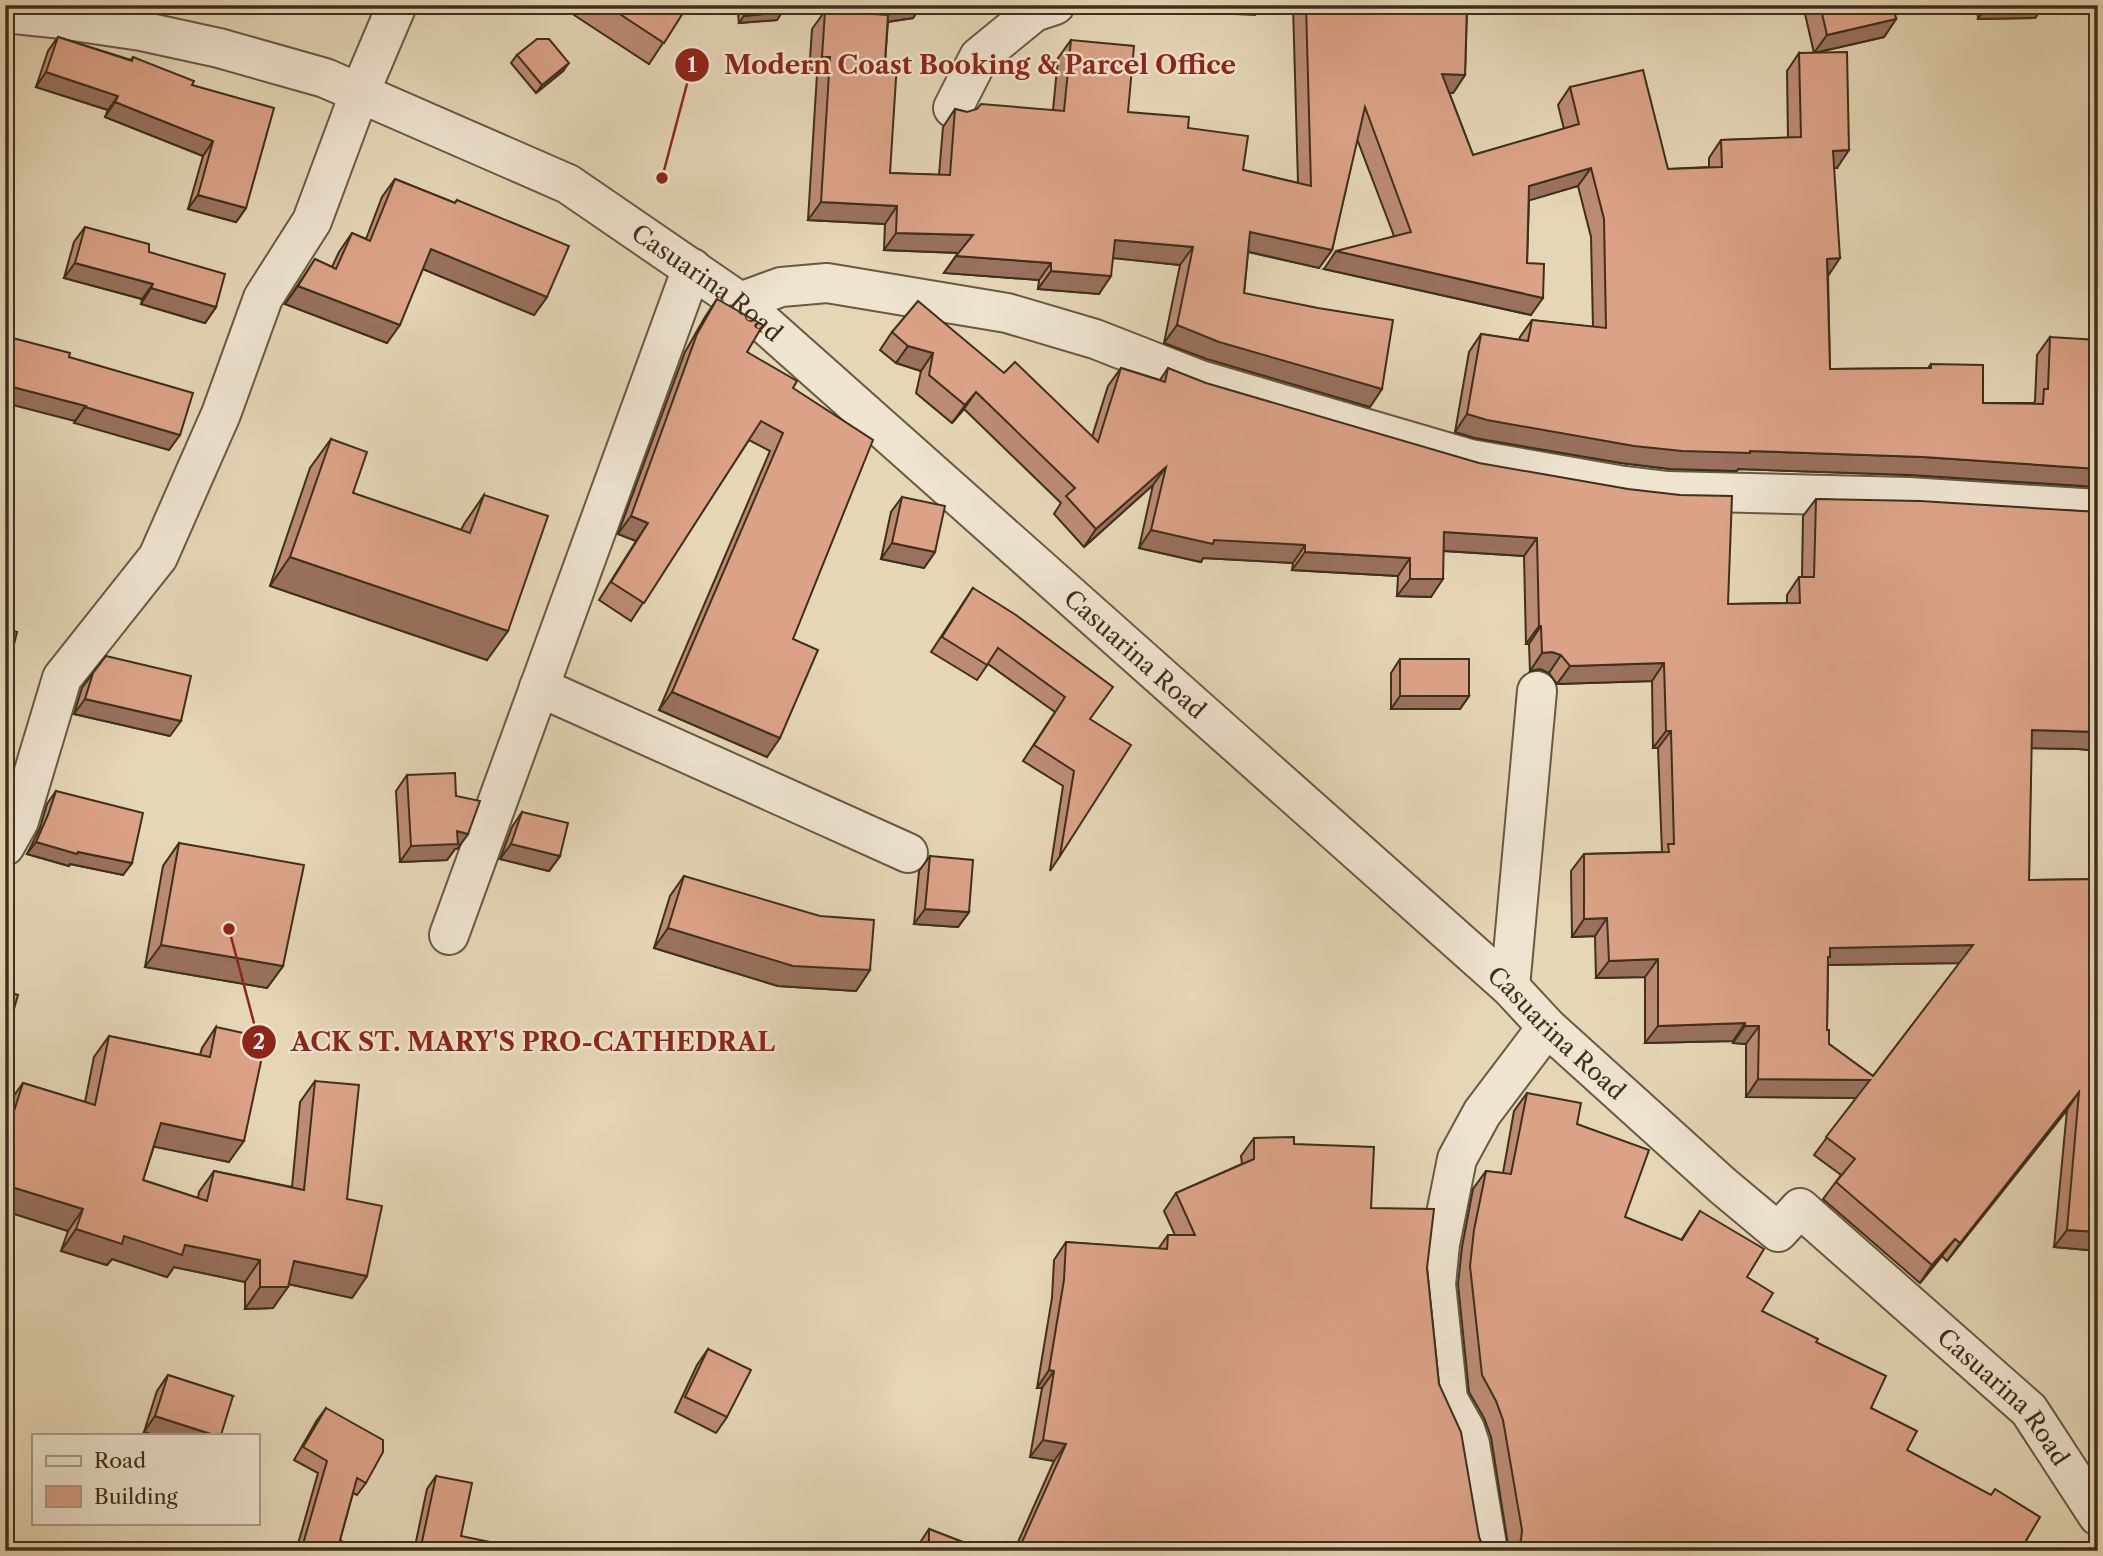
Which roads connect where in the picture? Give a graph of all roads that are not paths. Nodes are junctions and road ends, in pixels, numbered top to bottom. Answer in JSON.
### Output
{"nodes":[{"id":1,"x":397,"y":5,"type":"edge"},
{"id":2,"x":1055,"y":5,"type":"edge"},
{"id":3,"x":5,"y":13,"type":"edge"},
{"id":4,"x":360,"y":92,"type":"junction"},
{"id":5,"x":953,"y":108,"type":"edge"},
{"id":6,"x":692,"y":268,"type":"junction"},
{"id":7,"x":740,"y":302,"type":"junction"},
{"id":8,"x":2098,"y":509,"type":"edge"},
{"id":9,"x":539,"y":687,"type":"junction"},
{"id":10,"x":1537,"y":691,"type":"dead end"},
{"id":11,"x":5,"y":846,"type":"edge"},
{"id":12,"x":908,"y":853,"type":"dead end"},
{"id":13,"x":449,"y":935,"type":"dead end"},
{"id":14,"x":1510,"y":987,"type":"junction"},
{"id":15,"x":1547,"y":1027,"type":"junction"},
{"id":16,"x":2098,"y":1516,"type":"edge"},
{"id":17,"x":1488,"y":1551,"type":"edge"}],
"edges":[{"from":1,"to":4,"type":"street"},
{"from":2,"to":5,"type":"street"},
{"from":3,"to":4,"type":"street","name":"Casuarina Road"},
{"from":4,"to":6,"type":"street","name":"Casuarina Road"},
{"from":4,"to":11,"type":"street"},
{"from":6,"to":7,"type":"street","name":"Casuarina Road"},
{"from":6,"to":9,"type":"street"},
{"from":7,"to":8,"type":"street"},
{"from":7,"to":14,"type":"street","name":"Casuarina Road"},
{"from":9,"to":12,"type":"street"},
{"from":9,"to":13,"type":"street"},
{"from":10,"to":14,"type":"street"},
{"from":14,"to":15,"type":"street","name":"Casuarina Road"},
{"from":15,"to":16,"type":"street","name":"Casuarina Road"},
{"from":15,"to":17,"type":"street"}]}
